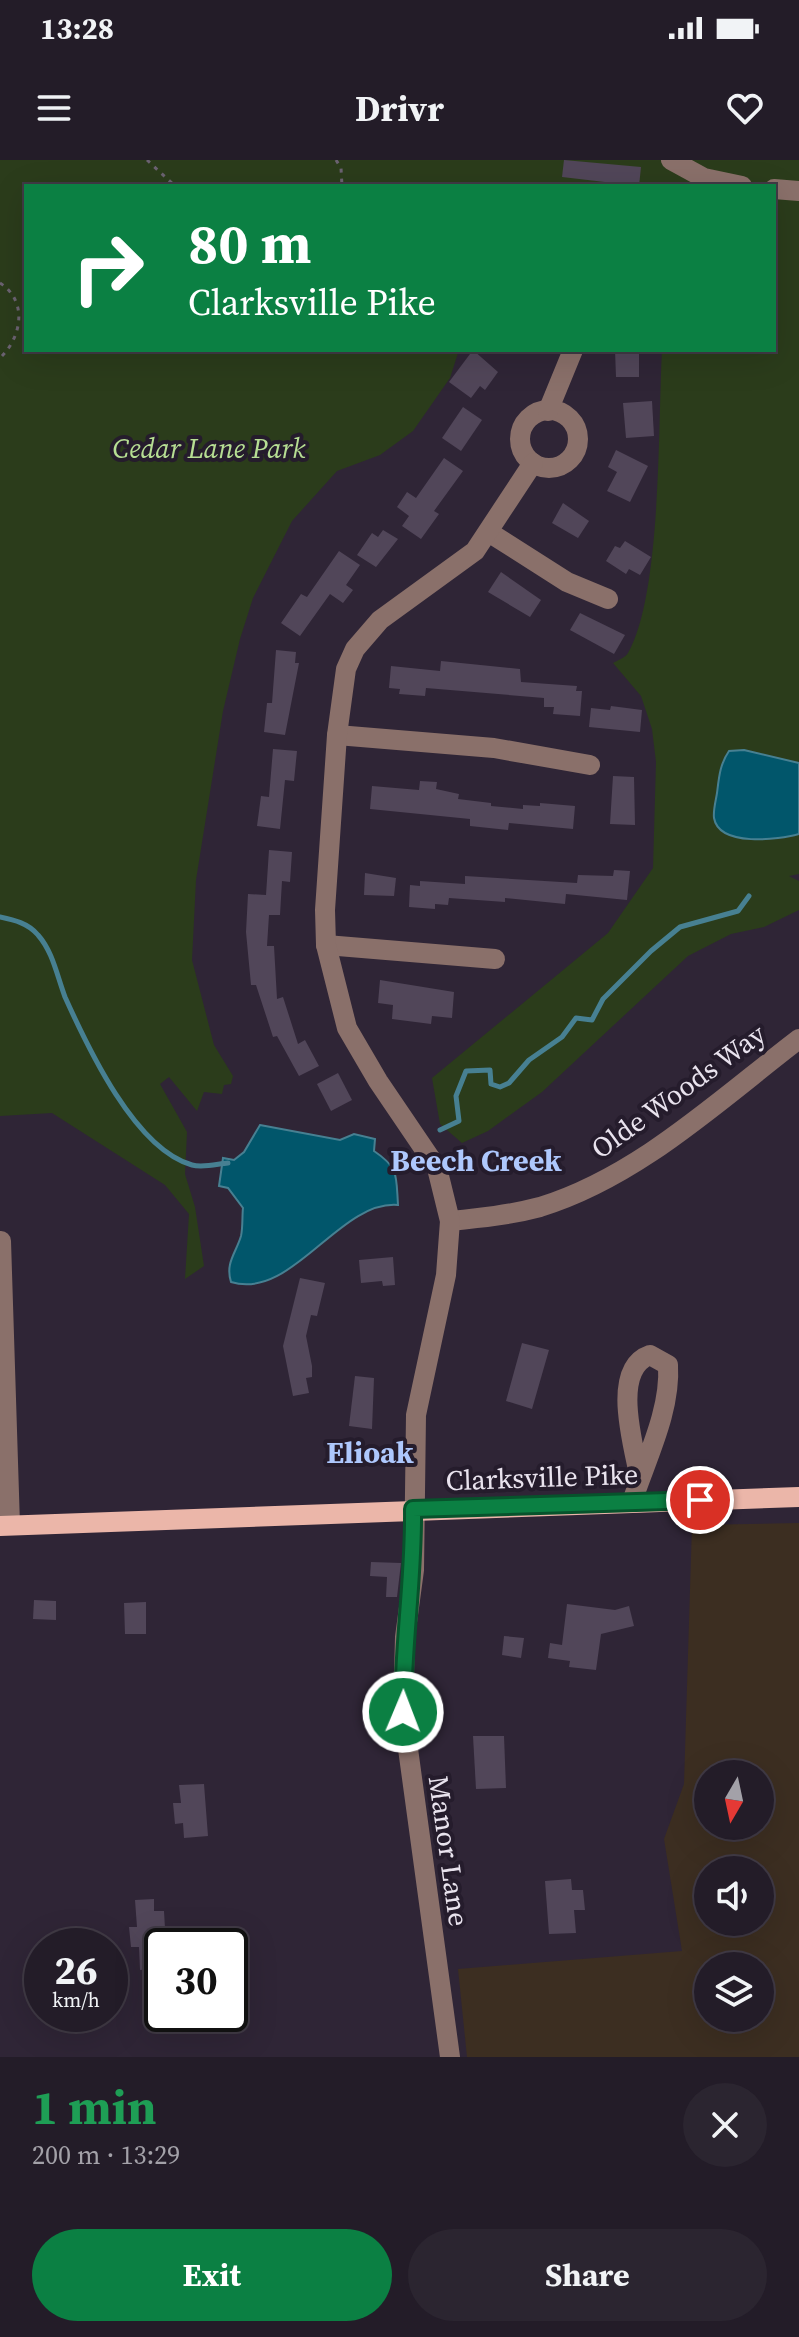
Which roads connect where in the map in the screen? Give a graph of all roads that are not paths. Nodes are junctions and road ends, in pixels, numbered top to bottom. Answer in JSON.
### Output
{"nodes":[{"id":1,"x":671,"y":160,"type":"edge"},
{"id":2,"x":732,"y":184,"type":"edge"},
{"id":3,"x":776,"y":189,"type":"edge"},
{"id":4,"x":799,"y":191,"type":"edge"},
{"id":5,"x":572,"y":352,"type":"edge"},
{"id":6,"x":548,"y":411,"type":"junction"},
{"id":7,"x":533,"y":463,"type":"junction"},
{"id":8,"x":490,"y":533,"type":"junction"},
{"id":9,"x":608,"y":599,"type":"dead end"},
{"id":10,"x":337,"y":735,"type":"junction"},
{"id":11,"x":590,"y":765,"type":"dead end"},
{"id":12,"x":326,"y":945,"type":"junction"},
{"id":13,"x":495,"y":959,"type":"dead end"},
{"id":14,"x":799,"y":1039,"type":"edge"},
{"id":15,"x":450,"y":1221,"type":"junction"},
{"id":16,"x":1,"y":1241,"type":"edge"},
{"id":17,"x":640,"y":1479,"type":"junction"},
{"id":18,"x":799,"y":1497,"type":"edge"},
{"id":19,"x":632,"y":1502,"type":"junction"},
{"id":20,"x":413,"y":1509,"type":"junction"},
{"id":21,"x":5,"y":1526,"type":"edge"},
{"id":22,"x":450,"y":2057,"type":"edge"}],
"edges":[{"from":1,"to":2,"type":"street"},
{"from":3,"to":4,"type":"street"},
{"from":5,"to":6,"type":"street"},
{"from":6,"to":7,"type":"street"},
{"from":6,"to":7,"type":"street"},
{"from":7,"to":8,"type":"street","name":"Manor Lane"},
{"from":8,"to":9,"type":"street"},
{"from":8,"to":10,"type":"street","name":"Manor Lane"},
{"from":10,"to":11,"type":"street"},
{"from":10,"to":12,"type":"street","name":"Manor Lane"},
{"from":12,"to":13,"type":"street"},
{"from":12,"to":15,"type":"street","name":"Manor Lane"},
{"from":14,"to":15,"type":"street","name":"Olde Woods Way"},
{"from":15,"to":20,"type":"street","name":"Manor Lane"},
{"from":16,"to":21,"type":"street"},
{"from":17,"to":17,"type":"street"},
{"from":17,"to":19,"type":"street"},
{"from":18,"to":19,"type":"main road","name":"Clarksville Pike"},
{"from":19,"to":20,"type":"main road","name":"Clarksville Pike"},
{"from":20,"to":21,"type":"main road","name":"Clarksville Pike"},
{"from":20,"to":22,"type":"street","name":"Manor Lane"}]}
